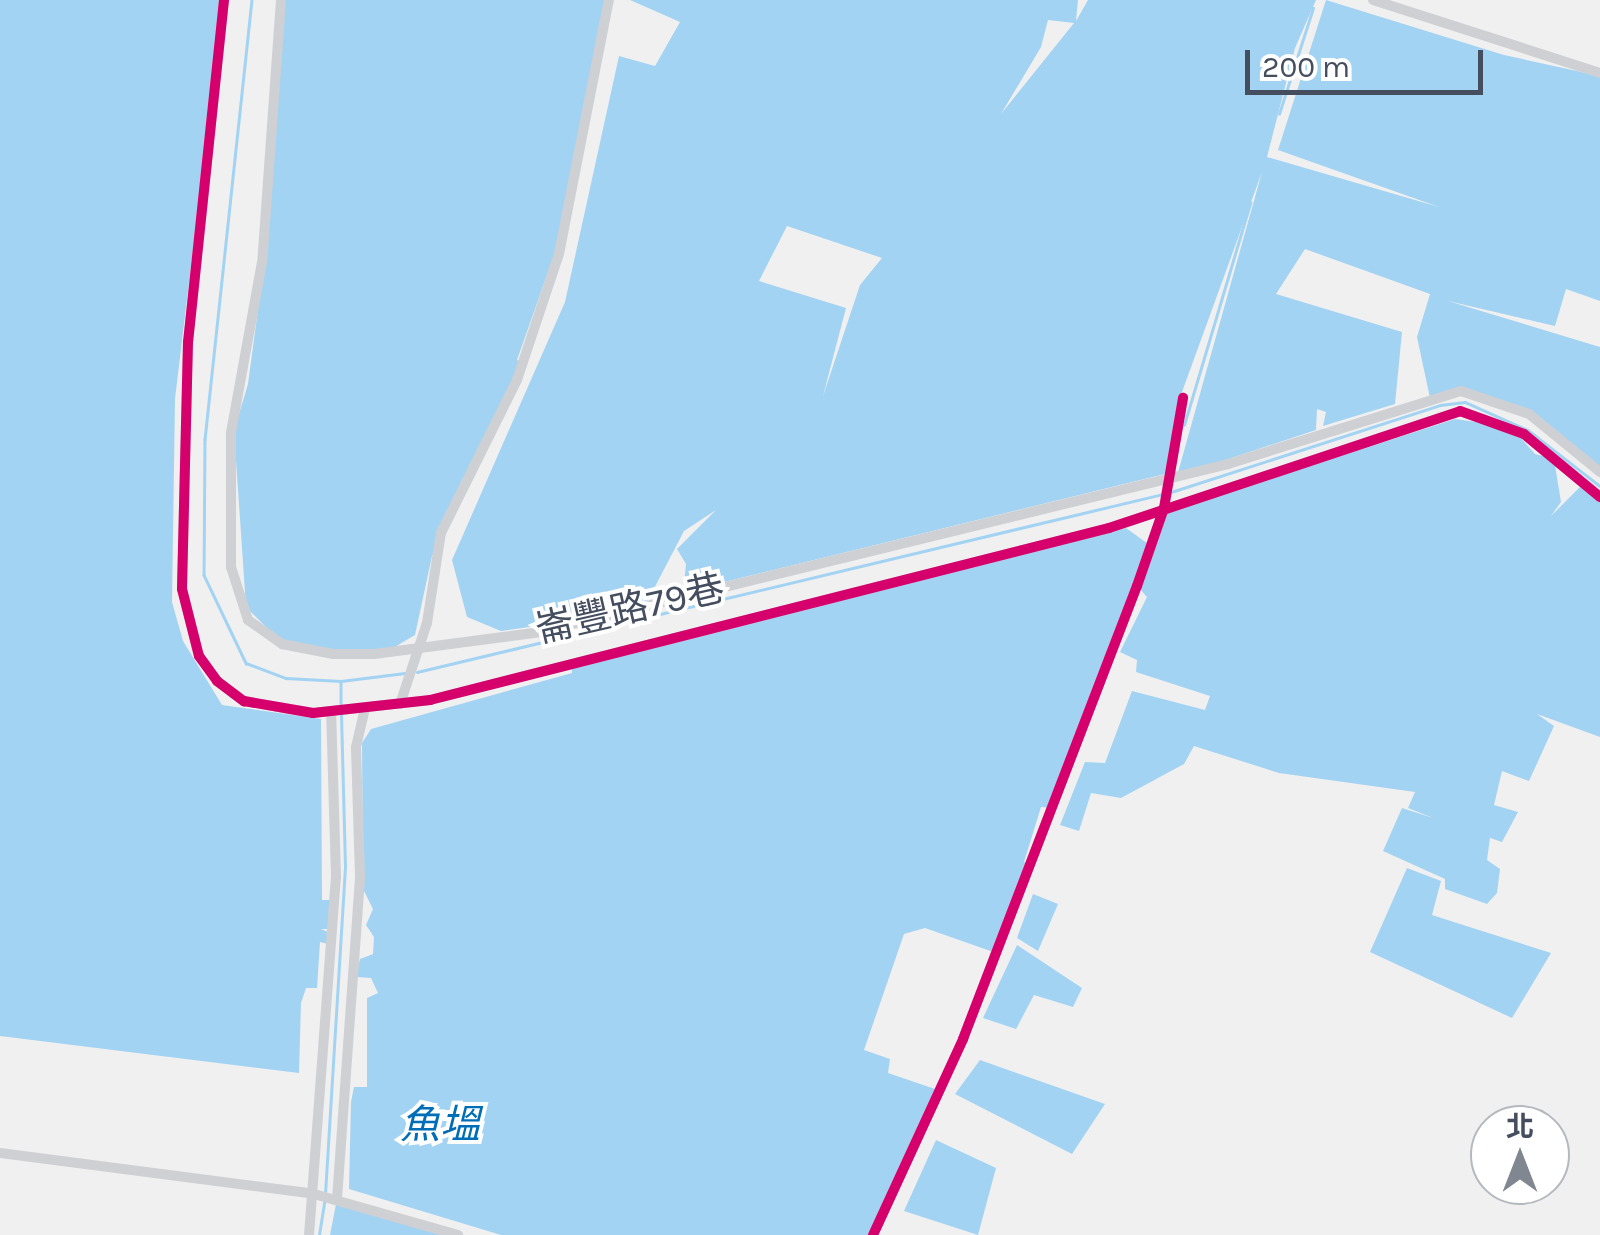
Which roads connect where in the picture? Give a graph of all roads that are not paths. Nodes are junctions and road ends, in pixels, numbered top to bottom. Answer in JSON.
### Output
{"nodes":[{"id":1,"x":224,"y":0,"type":"edge"},
{"id":2,"x":281,"y":0,"type":"edge"},
{"id":3,"x":610,"y":0,"type":"edge"},
{"id":4,"x":1373,"y":0,"type":"edge"},
{"id":5,"x":1600,"y":74,"type":"edge"},
{"id":6,"x":1183,"y":398,"type":"dead end"},
{"id":7,"x":1600,"y":472,"type":"edge"},
{"id":8,"x":1168,"y":478,"type":"junction"},
{"id":9,"x":1600,"y":496,"type":"edge"},
{"id":10,"x":1164,"y":508,"type":"junction"},
{"id":11,"x":418,"y":646,"type":"junction"},
{"id":12,"x":400,"y":704,"type":"junction"},
{"id":13,"x":365,"y":708,"type":"junction"},
{"id":14,"x":332,"y":712,"type":"junction"},
{"id":15,"x":0,"y":1152,"type":"edge"},
{"id":16,"x":314,"y":1194,"type":"junction"},
{"id":17,"x":336,"y":1200,"type":"junction"},
{"id":18,"x":309,"y":1235,"type":"edge"},
{"id":19,"x":458,"y":1235,"type":"edge"},
{"id":20,"x":873,"y":1235,"type":"edge"}],
"edges":[{"from":1,"to":14,"type":"street"},
{"from":2,"to":11,"type":"street","name":"崙豐路79巷"},
{"from":3,"to":11,"type":"street"},
{"from":4,"to":5,"type":"street"},
{"from":6,"to":8,"type":"street"},
{"from":7,"to":8,"type":"street","name":"崙豐路79巷"},
{"from":8,"to":10,"type":"street"},
{"from":8,"to":11,"type":"street","name":"崙豐路79巷"},
{"from":9,"to":10,"type":"street"},
{"from":10,"to":12,"type":"street"},
{"from":10,"to":20,"type":"street"},
{"from":11,"to":12,"type":"street"},
{"from":12,"to":13,"type":"street"},
{"from":13,"to":14,"type":"street"},
{"from":13,"to":17,"type":"street"},
{"from":14,"to":16,"type":"street"},
{"from":15,"to":16,"type":"street"},
{"from":16,"to":17,"type":"street"},
{"from":16,"to":18,"type":"street"},
{"from":17,"to":19,"type":"street"}]}
